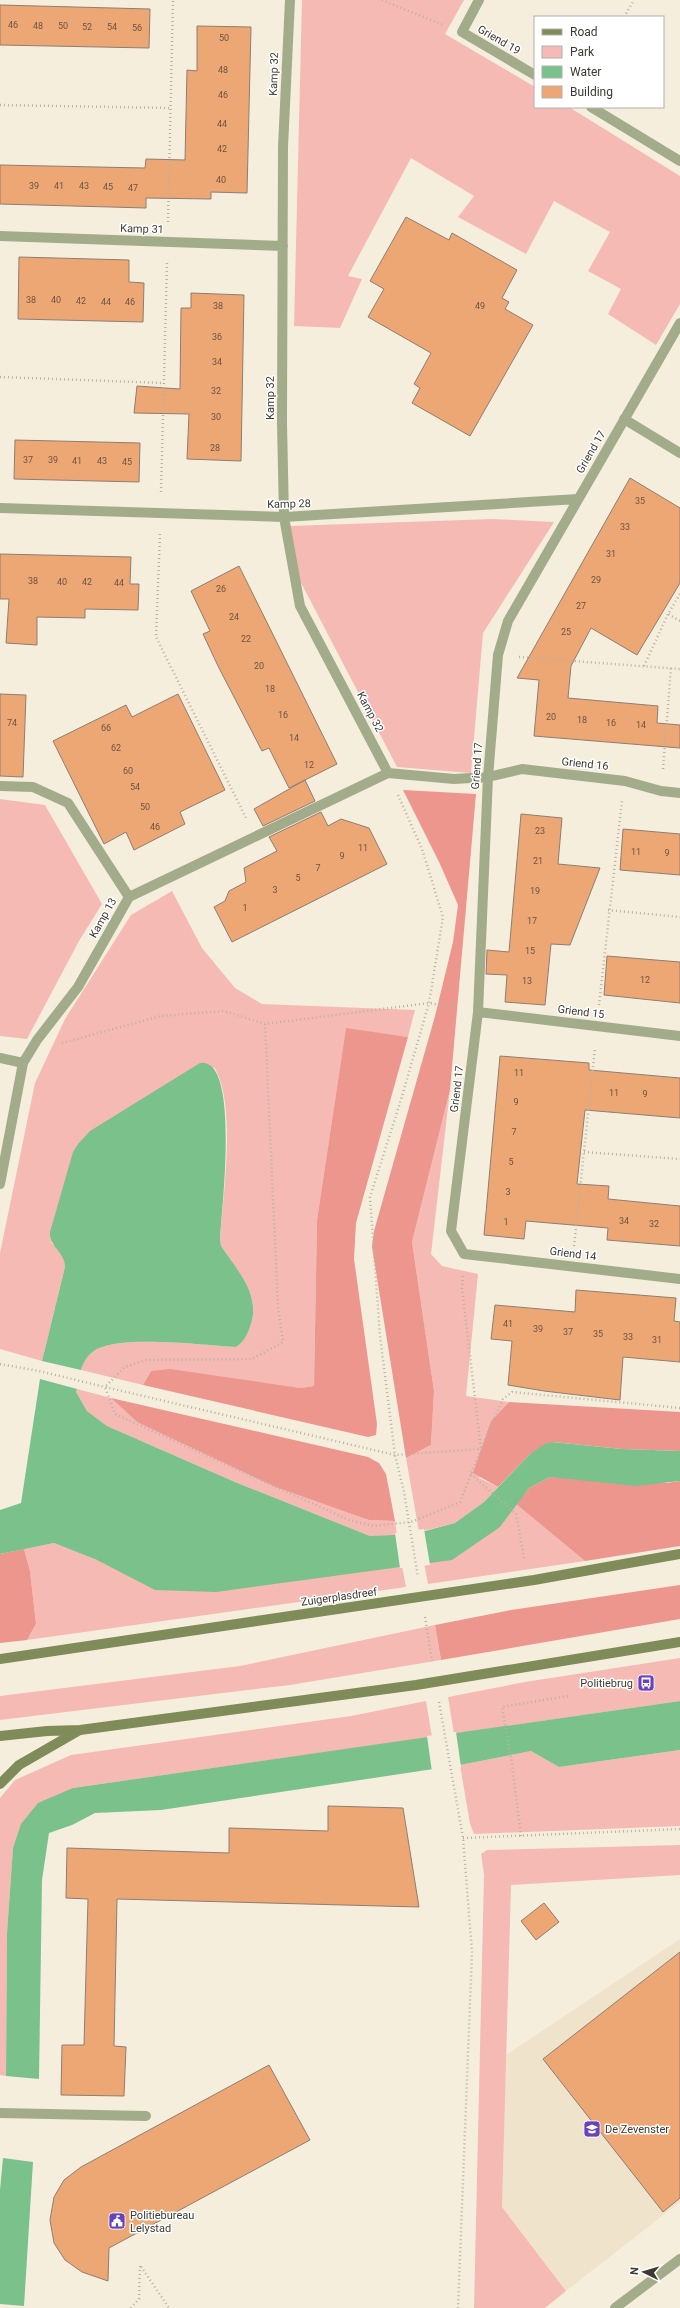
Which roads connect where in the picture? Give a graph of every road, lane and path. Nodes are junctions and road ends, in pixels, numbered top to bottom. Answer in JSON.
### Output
{"nodes":[{"id":1,"x":173,"y":0,"type":"edge"},
{"id":2,"x":290,"y":0,"type":"edge"},
{"id":3,"x":382,"y":0,"type":"edge"},
{"id":4,"x":479,"y":0,"type":"edge"},
{"id":5,"x":634,"y":0,"type":"edge"},
{"id":6,"x":625,"y":16,"type":"edge"},
{"id":7,"x":462,"y":32,"type":"junction"},
{"id":8,"x":534,"y":74,"type":"edge"},
{"id":9,"x":0,"y":105,"type":"edge"},
{"id":10,"x":170,"y":108,"type":"junction"},
{"id":11,"x":593,"y":108,"type":"edge"},
{"id":12,"x":680,"y":161,"type":"edge"},
{"id":13,"x":0,"y":236,"type":"edge"},
{"id":14,"x":168,"y":242,"type":"junction"},
{"id":15,"x":283,"y":246,"type":"junction"},
{"id":16,"x":680,"y":323,"type":"edge"},
{"id":17,"x":0,"y":377,"type":"edge"},
{"id":18,"x":164,"y":383,"type":"junction"},
{"id":19,"x":624,"y":419,"type":"junction"},
{"id":20,"x":680,"y":453,"type":"edge"},
{"id":21,"x":578,"y":499,"type":"junction"},
{"id":22,"x":0,"y":508,"type":"edge"},
{"id":23,"x":161,"y":514,"type":"junction"},
{"id":24,"x":284,"y":517,"type":"junction"},
{"id":25,"x":680,"y":594,"type":"edge"},
{"id":26,"x":668,"y":614,"type":"junction"},
{"id":27,"x":680,"y":621,"type":"edge"},
{"id":28,"x":498,"y":655,"type":"junction"},
{"id":29,"x":644,"y":666,"type":"junction"},
{"id":30,"x":670,"y":668,"type":"junction"},
{"id":31,"x":680,"y":669,"type":"edge"},
{"id":32,"x":388,"y":773,"type":"junction"},
{"id":33,"x":488,"y":777,"type":"junction"},
{"id":34,"x":0,"y":786,"type":"edge"},
{"id":35,"x":661,"y":791,"type":"junction"},
{"id":36,"x":680,"y":793,"type":"edge"},
{"id":37,"x":255,"y":837,"type":"junction"},
{"id":38,"x":129,"y":897,"type":"junction"},
{"id":39,"x":608,"y":910,"type":"dead end"},
{"id":40,"x":680,"y":917,"type":"edge"},
{"id":41,"x":429,"y":1003,"type":"junction"},
{"id":42,"x":478,"y":1012,"type":"junction"},
{"id":43,"x":265,"y":1024,"type":"junction"},
{"id":44,"x":680,"y":1036,"type":"edge"},
{"id":45,"x":37,"y":1040,"type":"junction"},
{"id":46,"x":0,"y":1058,"type":"edge"},
{"id":47,"x":23,"y":1063,"type":"junction"},
{"id":48,"x":584,"y":1152,"type":"dead end"},
{"id":49,"x":680,"y":1159,"type":"edge"},
{"id":50,"x":0,"y":1184,"type":"edge"},
{"id":51,"x":464,"y":1254,"type":"junction"},
{"id":52,"x":680,"y":1279,"type":"edge"},
{"id":53,"x":0,"y":1364,"type":"edge"},
{"id":54,"x":105,"y":1388,"type":"junction"},
{"id":55,"x":680,"y":1408,"type":"edge"},
{"id":56,"x":481,"y":1449,"type":"junction"},
{"id":57,"x":395,"y":1455,"type":"junction"},
{"id":58,"x":471,"y":1474,"type":"junction"},
{"id":59,"x":680,"y":1554,"type":"edge"},
{"id":60,"x":524,"y":1558,"type":"dead end"},
{"id":61,"x":420,"y":1585,"type":"dead end"},
{"id":62,"x":425,"y":1616,"type":"dead end"},
{"id":63,"x":680,"y":1642,"type":"edge"},
{"id":64,"x":0,"y":1659,"type":"edge"},
{"id":65,"x":433,"y":1662,"type":"dead end"},
{"id":66,"x":568,"y":1696,"type":"dead end"},
{"id":67,"x":439,"y":1701,"type":"dead end"},
{"id":68,"x":80,"y":1730,"type":"junction"},
{"id":69,"x":0,"y":1736,"type":"edge"},
{"id":70,"x":0,"y":1784,"type":"edge"},
{"id":71,"x":680,"y":1830,"type":"edge"},
{"id":72,"x":520,"y":1836,"type":"junction"},
{"id":73,"x":463,"y":1838,"type":"junction"},
{"id":74,"x":0,"y":2113,"type":"edge"},
{"id":75,"x":146,"y":2116,"type":"dead end"},
{"id":76,"x":680,"y":2259,"type":"edge"},
{"id":77,"x":131,"y":2308,"type":"edge"},
{"id":78,"x":169,"y":2308,"type":"edge"},
{"id":79,"x":458,"y":2308,"type":"edge"},
{"id":80,"x":616,"y":2308,"type":"edge"}],
"edges":[{"from":1,"to":10,"type":"path"},
{"from":2,"to":15,"type":"street","name":"Kamp 32"},
{"from":3,"to":7,"type":"path"},
{"from":4,"to":7,"type":"street","name":"Griend 19"},
{"from":5,"to":6,"type":"path"},
{"from":7,"to":8,"type":"street","name":"Griend 19"},
{"from":9,"to":10,"type":"path"},
{"from":10,"to":14,"type":"path"},
{"from":11,"to":12,"type":"street"},
{"from":13,"to":14,"type":"street","name":"Kamp 31"},
{"from":14,"to":15,"type":"street","name":"Kamp 31"},
{"from":14,"to":18,"type":"path"},
{"from":15,"to":24,"type":"street","name":"Kamp 32"},
{"from":16,"to":19,"type":"street","name":"Griend 17"},
{"from":17,"to":18,"type":"path"},
{"from":18,"to":23,"type":"path"},
{"from":19,"to":20,"type":"street"},
{"from":19,"to":21,"type":"street","name":"Griend 17"},
{"from":21,"to":24,"type":"street","name":"Kamp 28"},
{"from":21,"to":28,"type":"street","name":"Griend 17"},
{"from":22,"to":23,"type":"street","name":"Kamp 28"},
{"from":23,"to":24,"type":"street","name":"Kamp 28"},
{"from":23,"to":37,"type":"path"},
{"from":24,"to":32,"type":"street","name":"Kamp 32"},
{"from":25,"to":26,"type":"path"},
{"from":26,"to":27,"type":"path"},
{"from":26,"to":29,"type":"path"},
{"from":28,"to":29,"type":"path"},
{"from":28,"to":33,"type":"street","name":"Griend 17"},
{"from":29,"to":30,"type":"path"},
{"from":30,"to":31,"type":"path"},
{"from":30,"to":35,"type":"path"},
{"from":32,"to":33,"type":"street"},
{"from":32,"to":37,"type":"street"},
{"from":32,"to":41,"type":"path"},
{"from":33,"to":35,"type":"street","name":"Griend 16"},
{"from":33,"to":42,"type":"street","name":"Griend 17"},
{"from":34,"to":38,"type":"street","name":"Kamp 13"},
{"from":35,"to":36,"type":"street","name":"Griend 16"},
{"from":37,"to":38,"type":"street"},
{"from":38,"to":45,"type":"street","name":"Kamp 13"},
{"from":39,"to":40,"type":"path"},
{"from":41,"to":42,"type":"path"},
{"from":41,"to":43,"type":"path"},
{"from":41,"to":57,"type":"path"},
{"from":42,"to":44,"type":"street","name":"Griend 15"},
{"from":42,"to":51,"type":"street","name":"Griend 17"},
{"from":43,"to":45,"type":"path"},
{"from":43,"to":54,"type":"path"},
{"from":45,"to":47,"type":"street","name":"Kamp 13"},
{"from":46,"to":47,"type":"street"},
{"from":47,"to":50,"type":"street","name":"Kamp 13"},
{"from":48,"to":49,"type":"path"},
{"from":51,"to":52,"type":"street","name":"Griend 14"},
{"from":51,"to":56,"type":"path"},
{"from":53,"to":54,"type":"path"},
{"from":54,"to":57,"type":"path"},
{"from":54,"to":58,"type":"path"},
{"from":55,"to":56,"type":"path"},
{"from":56,"to":57,"type":"path"},
{"from":56,"to":58,"type":"path"},
{"from":57,"to":61,"type":"path"},
{"from":58,"to":60,"type":"path"},
{"from":59,"to":64,"type":"main road","name":"Zuigerplasdreef"},
{"from":62,"to":65,"type":"path"},
{"from":63,"to":68,"type":"main road"},
{"from":66,"to":72,"type":"path"},
{"from":67,"to":73,"type":"path"},
{"from":68,"to":69,"type":"main road"},
{"from":68,"to":70,"type":"main road"},
{"from":71,"to":72,"type":"path"},
{"from":72,"to":73,"type":"path"},
{"from":73,"to":79,"type":"path"},
{"from":74,"to":75,"type":"street"},
{"from":76,"to":80,"type":"street"},
{"from":77,"to":78,"type":"path"}]}
